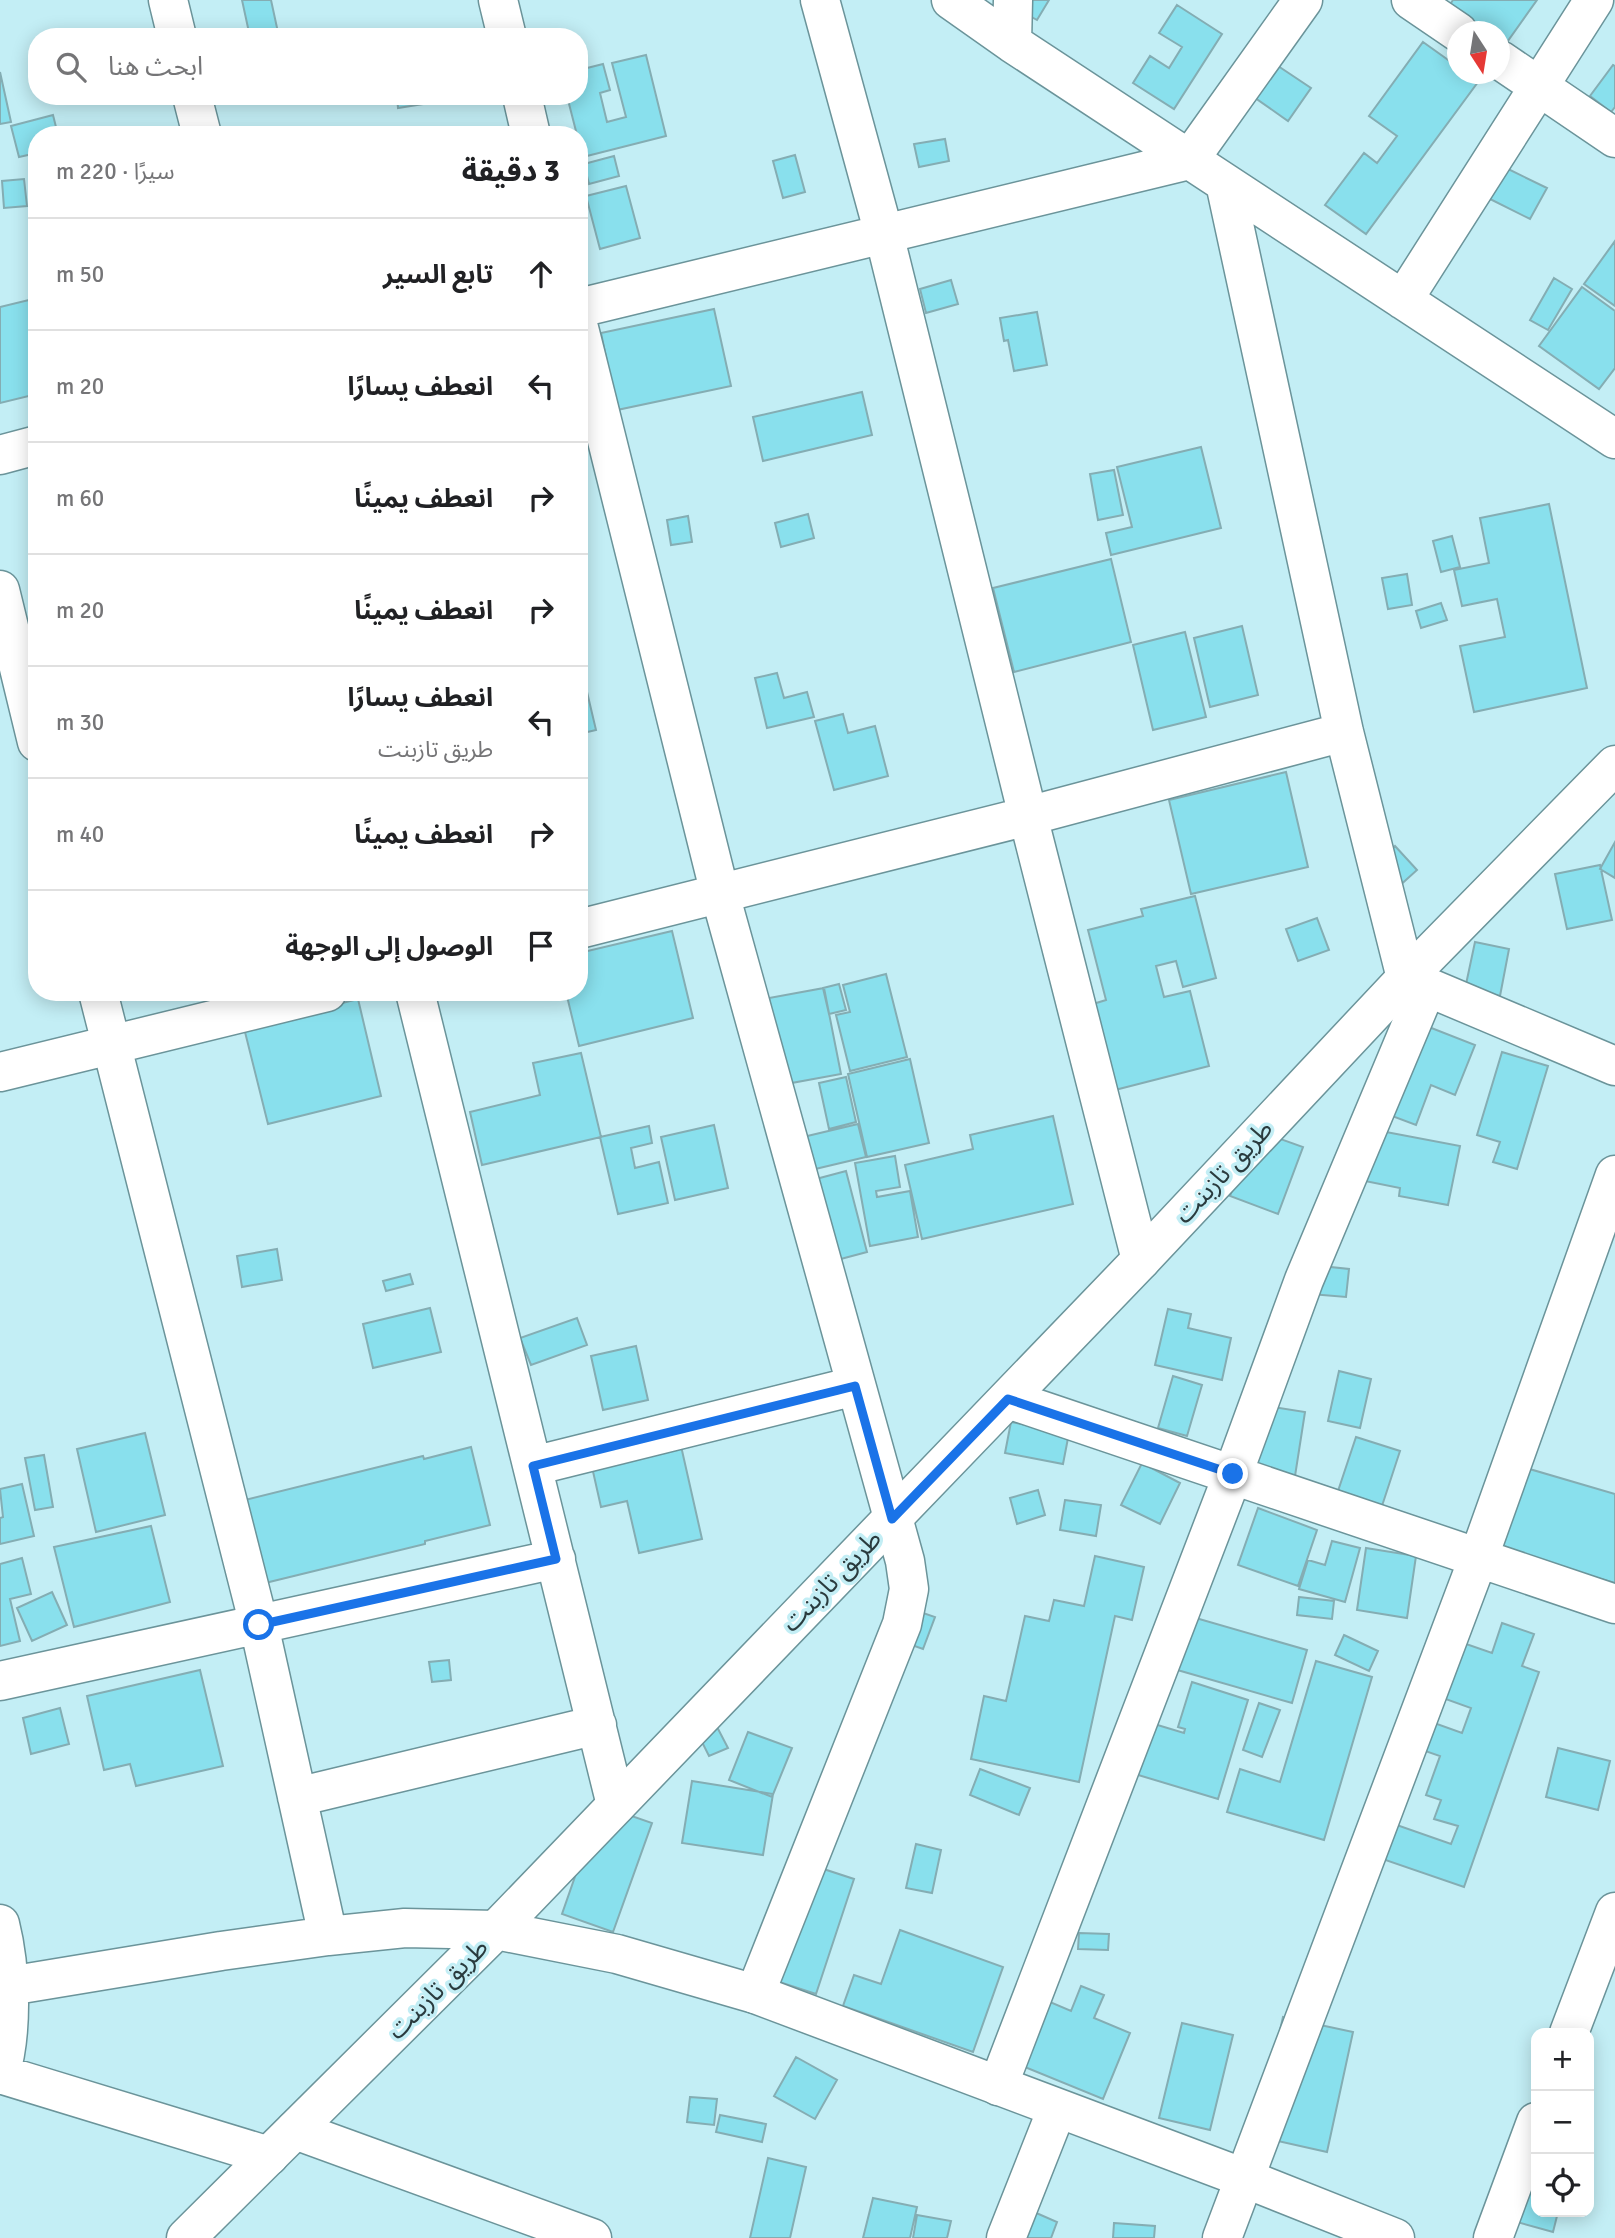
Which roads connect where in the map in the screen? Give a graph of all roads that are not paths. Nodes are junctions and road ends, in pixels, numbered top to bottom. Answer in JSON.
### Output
{"nodes":[{"id":1,"x":168,"y":0,"type":"edge"},
{"id":2,"x":498,"y":0,"type":"edge"},
{"id":3,"x":820,"y":0,"type":"edge"},
{"id":4,"x":951,"y":0,"type":"edge"},
{"id":5,"x":1013,"y":0,"type":"edge"},
{"id":6,"x":1303,"y":0,"type":"edge"},
{"id":7,"x":1410,"y":0,"type":"edge"},
{"id":8,"x":1594,"y":0,"type":"edge"},
{"id":9,"x":1447,"y":25,"type":"edge"},
{"id":10,"x":175,"y":28,"type":"edge"},
{"id":11,"x":505,"y":28,"type":"edge"},
{"id":12,"x":1012,"y":43,"type":"junction"},
{"id":13,"x":1510,"y":67,"type":"edge"},
{"id":14,"x":1539,"y":86,"type":"junction"},
{"id":15,"x":194,"y":105,"type":"edge"},
{"id":16,"x":524,"y":105,"type":"edge"},
{"id":17,"x":200,"y":126,"type":"edge"},
{"id":18,"x":529,"y":126,"type":"edge"},
{"id":19,"x":1615,"y":138,"type":"edge"},
{"id":20,"x":1189,"y":160,"type":"junction"},
{"id":21,"x":1225,"y":183,"type":"junction"},
{"id":22,"x":884,"y":234,"type":"junction"},
{"id":23,"x":1403,"y":300,"type":"junction"},
{"id":24,"x":588,"y":306,"type":"edge"},
{"id":25,"x":588,"y":364,"type":"edge"},
{"id":26,"x":1614,"y":436,"type":"edge"},
{"id":27,"x":28,"y":447,"type":"edge"},
{"id":28,"x":0,"y":455,"type":"edge"},
{"id":29,"x":0,"y":590,"type":"edge"},
{"id":30,"x":28,"y":704,"type":"edge"},
{"id":31,"x":1344,"y":732,"type":"junction"},
{"id":32,"x":1615,"y":765,"type":"edge"},
{"id":33,"x":1028,"y":816,"type":"junction"},
{"id":34,"x":720,"y":894,"type":"junction"},
{"id":35,"x":588,"y":927,"type":"edge"},
{"id":36,"x":1416,"y":982,"type":"junction"},
{"id":37,"x":100,"y":1001,"type":"edge"},
{"id":38,"x":289,"y":1001,"type":"edge"},
{"id":39,"x":417,"y":1001,"type":"edge"},
{"id":40,"x":110,"y":1044,"type":"junction"},
{"id":41,"x":1615,"y":1066,"type":"edge"},
{"id":42,"x":0,"y":1072,"type":"edge"},
{"id":43,"x":1615,"y":1175,"type":"edge"},
{"id":44,"x":1141,"y":1260,"type":"junction"},
{"id":45,"x":855,"y":1386,"type":"junction"},
{"id":46,"x":1008,"y":1399,"type":"junction"},
{"id":47,"x":533,"y":1466,"type":"junction"},
{"id":48,"x":1233,"y":1474,"type":"junction"},
{"id":49,"x":892,"y":1519,"type":"junction"},
{"id":50,"x":556,"y":1559,"type":"junction"},
{"id":51,"x":1478,"y":1559,"type":"junction"},
{"id":52,"x":1615,"y":1604,"type":"edge"},
{"id":53,"x":259,"y":1625,"type":"junction"},
{"id":54,"x":0,"y":1681,"type":"edge"},
{"id":55,"x":597,"y":1725,"type":"junction"},
{"id":56,"x":297,"y":1797,"type":"junction"},
{"id":57,"x":616,"y":1805,"type":"junction"},
{"id":58,"x":1615,"y":1912,"type":"edge"},
{"id":59,"x":0,"y":1924,"type":"edge"},
{"id":60,"x":496,"y":1930,"type":"junction"},
{"id":61,"x":328,"y":1936,"type":"junction"},
{"id":62,"x":9,"y":1986,"type":"junction"},
{"id":63,"x":755,"y":1994,"type":"junction"},
{"id":64,"x":1571,"y":2028,"type":"edge"},
{"id":65,"x":0,"y":2074,"type":"edge"},
{"id":66,"x":998,"y":2086,"type":"junction"},
{"id":67,"x":1057,"y":2109,"type":"junction"},
{"id":68,"x":1531,"y":2135,"type":"edge"},
{"id":69,"x":282,"y":2143,"type":"junction"},
{"id":70,"x":1244,"y":2178,"type":"junction"},
{"id":71,"x":186,"y":2238,"type":"edge"},
{"id":72,"x":592,"y":2238,"type":"edge"},
{"id":73,"x":1006,"y":2238,"type":"edge"},
{"id":74,"x":1222,"y":2238,"type":"edge"},
{"id":75,"x":1395,"y":2238,"type":"edge"},
{"id":76,"x":1493,"y":2238,"type":"edge"}],
"edges":[{"from":1,"to":10,"type":"street"},
{"from":2,"to":11,"type":"street"},
{"from":3,"to":22,"type":"street"},
{"from":4,"to":12,"type":"street"},
{"from":5,"to":12,"type":"street"},
{"from":6,"to":20,"type":"street"},
{"from":7,"to":9,"type":"street"},
{"from":8,"to":14,"type":"street"},
{"from":12,"to":20,"type":"street"},
{"from":13,"to":14,"type":"street"},
{"from":14,"to":19,"type":"street"},
{"from":14,"to":23,"type":"street"},
{"from":15,"to":17,"type":"street"},
{"from":16,"to":18,"type":"street"},
{"from":20,"to":21,"type":"street"},
{"from":20,"to":22,"type":"street"},
{"from":21,"to":23,"type":"street"},
{"from":21,"to":31,"type":"street"},
{"from":22,"to":24,"type":"street"},
{"from":22,"to":33,"type":"street"},
{"from":23,"to":26,"type":"street"},
{"from":25,"to":34,"type":"street"},
{"from":27,"to":28,"type":"street"},
{"from":29,"to":30,"type":"street"},
{"from":31,"to":33,"type":"street"},
{"from":31,"to":36,"type":"street"},
{"from":32,"to":36,"type":"street","name":"طريق تازبنت"},
{"from":33,"to":34,"type":"street"},
{"from":33,"to":44,"type":"street"},
{"from":34,"to":35,"type":"street"},
{"from":34,"to":45,"type":"street"},
{"from":36,"to":41,"type":"street"},
{"from":36,"to":44,"type":"street","name":"طريق تازبنت"},
{"from":36,"to":48,"type":"street"},
{"from":37,"to":40,"type":"street"},
{"from":38,"to":40,"type":"street"},
{"from":39,"to":47,"type":"street"},
{"from":40,"to":42,"type":"street"},
{"from":40,"to":53,"type":"street"},
{"from":43,"to":51,"type":"street"},
{"from":44,"to":46,"type":"street","name":"طريق تازبنت"},
{"from":45,"to":47,"type":"street"},
{"from":45,"to":49,"type":"street"},
{"from":46,"to":48,"type":"street"},
{"from":46,"to":49,"type":"street","name":"طريق تازبنت"},
{"from":47,"to":50,"type":"street"},
{"from":48,"to":51,"type":"street"},
{"from":48,"to":66,"type":"street"},
{"from":49,"to":57,"type":"street","name":"طريق تازبنت"},
{"from":49,"to":63,"type":"street"},
{"from":50,"to":53,"type":"street"},
{"from":50,"to":55,"type":"street"},
{"from":51,"to":52,"type":"street"},
{"from":51,"to":70,"type":"street"},
{"from":53,"to":54,"type":"street"},
{"from":53,"to":56,"type":"street"},
{"from":55,"to":56,"type":"street"},
{"from":55,"to":57,"type":"street"},
{"from":56,"to":61,"type":"street"},
{"from":57,"to":60,"type":"street","name":"طريق تازبنت"},
{"from":58,"to":64,"type":"street"},
{"from":59,"to":62,"type":"street"},
{"from":60,"to":61,"type":"street"},
{"from":60,"to":63,"type":"street"},
{"from":60,"to":69,"type":"street","name":"طريق تازبنت"},
{"from":61,"to":62,"type":"street"},
{"from":62,"to":65,"type":"street"},
{"from":63,"to":66,"type":"street"},
{"from":65,"to":69,"type":"street"},
{"from":66,"to":67,"type":"street"},
{"from":67,"to":70,"type":"street"},
{"from":67,"to":73,"type":"street"},
{"from":68,"to":76,"type":"street"},
{"from":69,"to":71,"type":"street","name":"طريق تازبنت"},
{"from":69,"to":72,"type":"street"},
{"from":70,"to":74,"type":"street"},
{"from":70,"to":75,"type":"street"}]}
